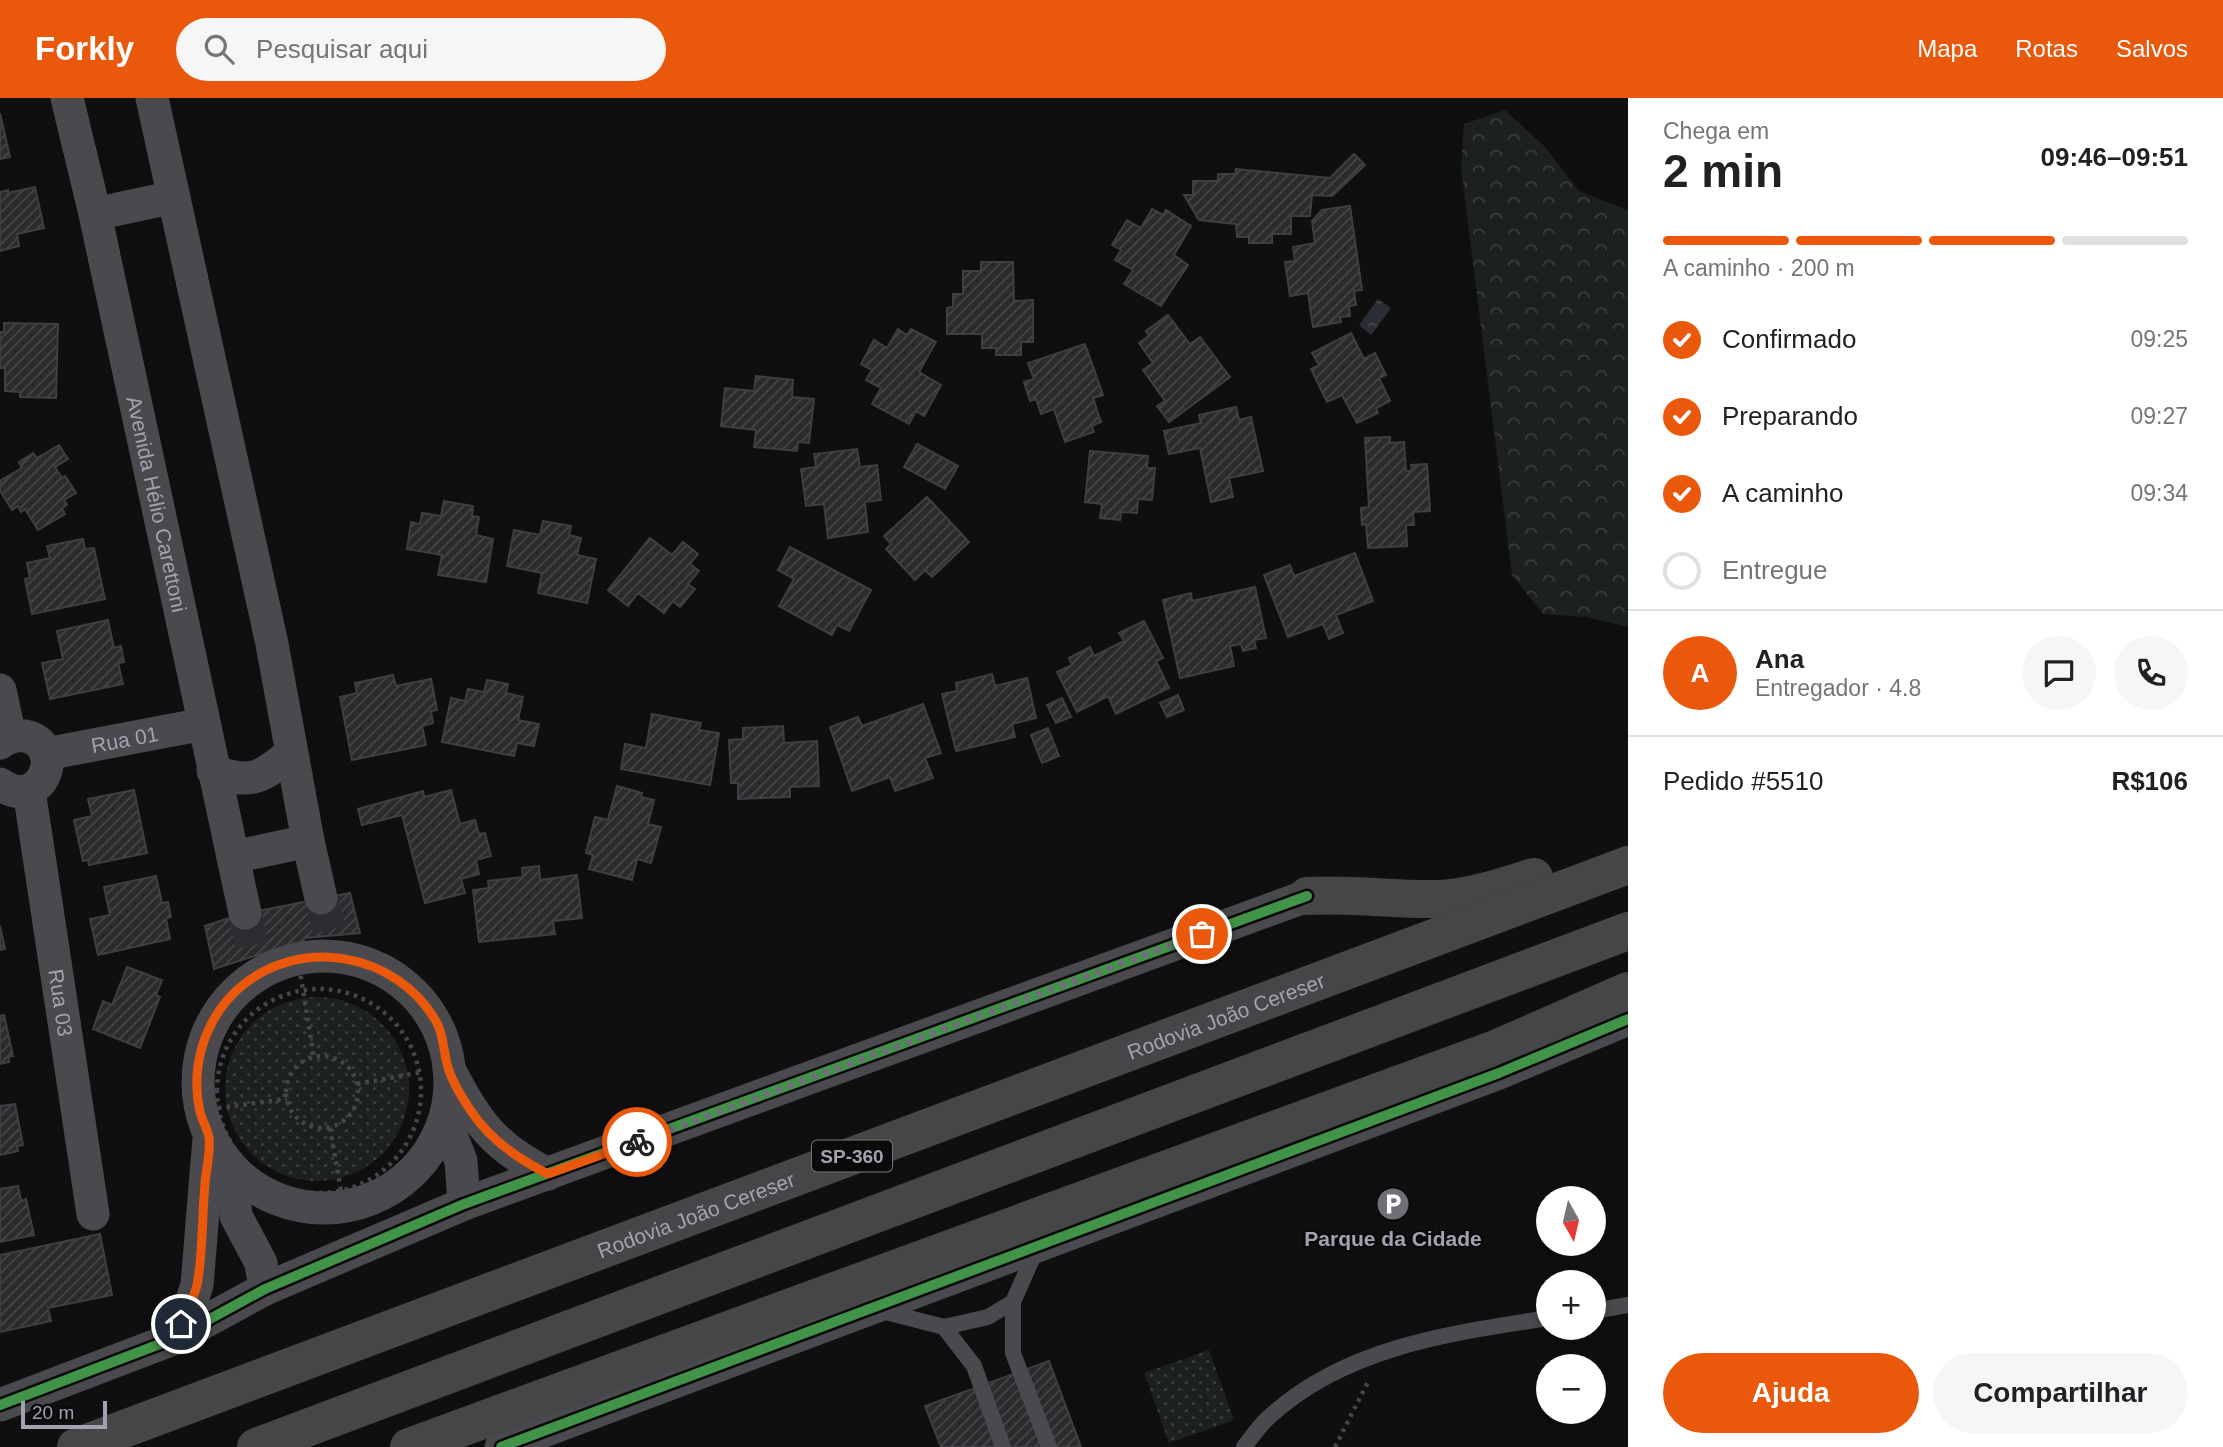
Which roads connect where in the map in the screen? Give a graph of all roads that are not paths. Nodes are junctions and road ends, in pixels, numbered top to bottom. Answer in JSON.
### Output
{"nodes":[{"id":1,"x":66,"y":98,"type":"edge"},
{"id":2,"x":152,"y":98,"type":"edge"},
{"id":3,"x":174,"y":197,"type":"junction"},
{"id":4,"x":95,"y":214,"type":"junction"},
{"id":5,"x":0,"y":690,"type":"edge"},
{"id":6,"x":204,"y":724,"type":"junction"},
{"id":7,"x":5,"y":740,"type":"edge"},
{"id":8,"x":291,"y":753,"type":"junction"},
{"id":9,"x":46,"y":754,"type":"junction"},
{"id":10,"x":213,"y":771,"type":"junction"},
{"id":11,"x":14,"y":787,"type":"edge"},
{"id":12,"x":307,"y":841,"type":"junction"},
{"id":13,"x":1628,"y":842,"type":"edge"},
{"id":14,"x":233,"y":857,"type":"junction"},
{"id":15,"x":1628,"y":865,"type":"edge"},
{"id":16,"x":1307,"y":896,"type":"joint"},
{"id":17,"x":321,"y":898,"type":"tunnel mouth"},
{"id":18,"x":245,"y":914,"type":"tunnel mouth"},
{"id":19,"x":1628,"y":932,"type":"edge"},
{"id":20,"x":1628,"y":991,"type":"edge"},
{"id":21,"x":1628,"y":1019,"type":"edge"},
{"id":22,"x":434,"y":1070,"type":"junction"},
{"id":23,"x":209,"y":1120,"type":"junction"},
{"id":24,"x":446,"y":1122,"type":"junction"},
{"id":25,"x":231,"y":1169,"type":"junction"},
{"id":26,"x":548,"y":1174,"type":"junction"},
{"id":27,"x":464,"y":1203,"type":"junction"},
{"id":28,"x":93,"y":1214,"type":"dead end"},
{"id":29,"x":1037,"y":1247,"type":"junction"},
{"id":30,"x":265,"y":1289,"type":"junction"},
{"id":31,"x":1013,"y":1301,"type":"junction"},
{"id":32,"x":1628,"y":1305,"type":"edge"},
{"id":33,"x":873,"y":1308,"type":"junction"},
{"id":34,"x":1606,"y":1309,"type":"edge"},
{"id":35,"x":1536,"y":1320,"type":"edge"},
{"id":36,"x":944,"y":1327,"type":"junction"},
{"id":37,"x":173,"y":1339,"type":"junction"},
{"id":38,"x":0,"y":1405,"type":"edge"},
{"id":39,"x":76,"y":1447,"type":"edge"},
{"id":40,"x":256,"y":1447,"type":"edge"},
{"id":41,"x":409,"y":1447,"type":"edge"},
{"id":42,"x":501,"y":1447,"type":"edge"},
{"id":43,"x":1003,"y":1447,"type":"edge"},
{"id":44,"x":1049,"y":1447,"type":"edge"},
{"id":45,"x":1244,"y":1447,"type":"edge"}],
"edges":[{"from":1,"to":4,"type":"street","name":"Avenida Hélio Carettoni"},
{"from":2,"to":3,"type":"street"},
{"from":3,"to":4,"type":"street"},
{"from":3,"to":8,"type":"street"},
{"from":4,"to":6,"type":"street","name":"Avenida Hélio Carettoni"},
{"from":5,"to":7,"type":"street"},
{"from":6,"to":9,"type":"street","name":"Rua 01"},
{"from":6,"to":10,"type":"street","name":"Avenida Hélio Carettoni"},
{"from":7,"to":9,"type":"street"},
{"from":8,"to":10,"type":"street"},
{"from":8,"to":12,"type":"street"},
{"from":9,"to":11,"type":"street"},
{"from":10,"to":14,"type":"street","name":"Avenida Hélio Carettoni"},
{"from":11,"to":28,"type":"street","name":"Rua 03"},
{"from":12,"to":14,"type":"street"},
{"from":12,"to":17,"type":"street"},
{"from":13,"to":16,"type":"highway"},
{"from":14,"to":18,"type":"street","name":"Avenida Hélio Carettoni"},
{"from":15,"to":39,"type":"highway","name":"Rodovia João Cereser","number":"SP-360"},
{"from":16,"to":26,"type":"street"},
{"from":19,"to":40,"type":"highway"},
{"from":20,"to":41,"type":"highway"},
{"from":21,"to":29,"type":"street"},
{"from":22,"to":23,"type":"street"},
{"from":22,"to":24,"type":"street"},
{"from":22,"to":26,"type":"street"},
{"from":23,"to":25,"type":"street"},
{"from":23,"to":37,"type":"street"},
{"from":24,"to":25,"type":"street"},
{"from":24,"to":27,"type":"street"},
{"from":25,"to":30,"type":"street"},
{"from":26,"to":27,"type":"street"},
{"from":27,"to":30,"type":"street"},
{"from":29,"to":31,"type":"lane"},
{"from":29,"to":33,"type":"street"},
{"from":30,"to":37,"type":"street"},
{"from":31,"to":36,"type":"lane"},
{"from":31,"to":44,"type":"lane"},
{"from":32,"to":34,"type":"lane"},
{"from":33,"to":36,"type":"lane"},
{"from":33,"to":42,"type":"street"},
{"from":35,"to":45,"type":"lane"},
{"from":36,"to":43,"type":"lane"},
{"from":37,"to":38,"type":"street"}]}
